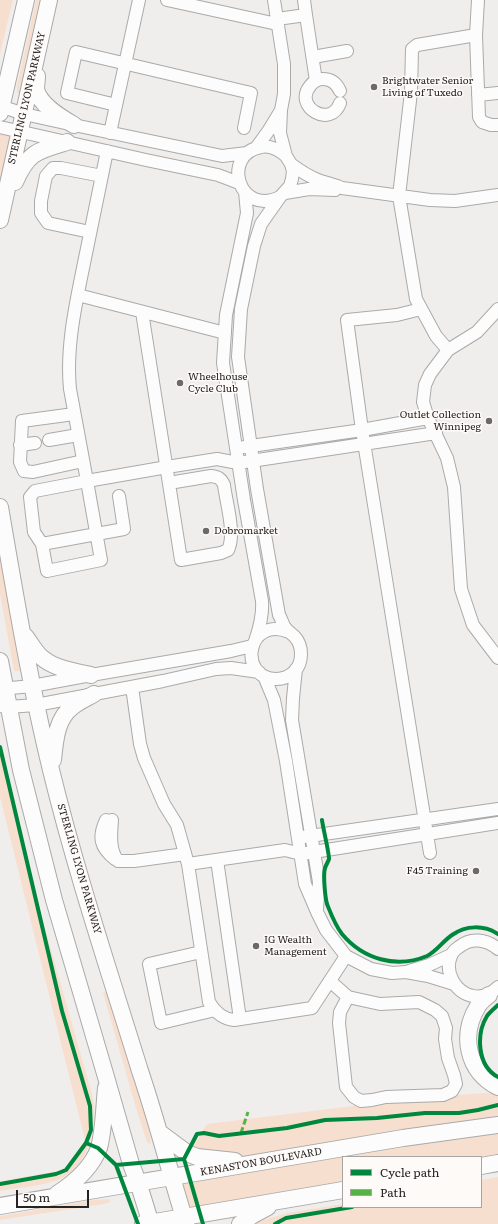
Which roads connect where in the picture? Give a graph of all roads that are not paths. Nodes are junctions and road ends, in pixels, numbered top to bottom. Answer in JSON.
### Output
{"nodes":[{"id":1,"x":26,"y":0,"type":"edge"},
{"id":2,"x":49,"y":0,"type":"edge"},
{"id":3,"x":140,"y":0,"type":"edge"},
{"id":4,"x":167,"y":0,"type":"edge"},
{"id":5,"x":274,"y":0,"type":"edge"},
{"id":6,"x":304,"y":0,"type":"edge"},
{"id":7,"x":478,"y":0,"type":"edge"},
{"id":8,"x":306,"y":15,"type":"junction"},
{"id":9,"x":277,"y":22,"type":"junction"},
{"id":10,"x":476,"y":35,"type":"junction"},
{"id":11,"x":348,"y":51,"type":"dead end"},
{"id":12,"x":37,"y":56,"type":"junction"},
{"id":13,"x":313,"y":57,"type":"junction"},
{"id":14,"x":126,"y":64,"type":"junction"},
{"id":15,"x":4,"y":80,"type":"edge"},
{"id":16,"x":316,"y":81,"type":"junction"},
{"id":17,"x":340,"y":91,"type":"dead end"},
{"id":18,"x":498,"y":93,"type":"edge"},
{"id":19,"x":478,"y":95,"type":"junction"},
{"id":20,"x":340,"y":103,"type":"dead end"},
{"id":21,"x":116,"y":105,"type":"junction"},
{"id":22,"x":0,"y":108,"type":"edge"},
{"id":23,"x":281,"y":110,"type":"junction"},
{"id":24,"x":24,"y":114,"type":"junction"},
{"id":25,"x":498,"y":124,"type":"edge"},
{"id":26,"x":74,"y":126,"type":"junction"},
{"id":27,"x":0,"y":127,"type":"edge"},
{"id":28,"x":244,"y":128,"type":"dead end"},
{"id":29,"x":20,"y":132,"type":"junction"},
{"id":30,"x":110,"y":133,"type":"junction"},
{"id":31,"x":67,"y":142,"type":"junction"},
{"id":32,"x":107,"y":151,"type":"junction"},
{"id":33,"x":251,"y":151,"type":"junction"},
{"id":34,"x":288,"y":160,"type":"junction"},
{"id":35,"x":102,"y":176,"type":"junction"},
{"id":36,"x":242,"y":188,"type":"junction"},
{"id":37,"x":342,"y":188,"type":"junction"},
{"id":38,"x":283,"y":195,"type":"junction"},
{"id":39,"x":498,"y":195,"type":"edge"},
{"id":40,"x":399,"y":196,"type":"junction"},
{"id":41,"x":0,"y":217,"type":"edge"},
{"id":42,"x":90,"y":232,"type":"junction"},
{"id":43,"x":78,"y":295,"type":"junction"},
{"id":44,"x":421,"y":309,"type":"junction"},
{"id":45,"x":498,"y":309,"type":"edge"},
{"id":46,"x":142,"y":312,"type":"junction"},
{"id":47,"x":225,"y":333,"type":"junction"},
{"id":48,"x":448,"y":350,"type":"junction"},
{"id":49,"x":74,"y":414,"type":"junction"},
{"id":50,"x":428,"y":418,"type":"junction"},
{"id":51,"x":362,"y":430,"type":"junction"},
{"id":52,"x":436,"y":433,"type":"junction"},
{"id":53,"x":78,"y":435,"type":"junction"},
{"id":54,"x":49,"y":440,"type":"dead end"},
{"id":55,"x":35,"y":443,"type":"dead end"},
{"id":56,"x":364,"y":444,"type":"junction"},
{"id":57,"x":20,"y":445,"type":"junction"},
{"id":58,"x":251,"y":446,"type":"junction"},
{"id":59,"x":235,"y":448,"type":"junction"},
{"id":60,"x":217,"y":460,"type":"junction"},
{"id":61,"x":83,"y":461,"type":"junction"},
{"id":62,"x":253,"y":461,"type":"junction"},
{"id":63,"x":238,"y":463,"type":"junction"},
{"id":64,"x":167,"y":467,"type":"junction"},
{"id":65,"x":87,"y":481,"type":"junction"},
{"id":66,"x":169,"y":483,"type":"junction"},
{"id":67,"x":119,"y":496,"type":"dead end"},
{"id":68,"x":0,"y":507,"type":"edge"},
{"id":69,"x":96,"y":534,"type":"junction"},
{"id":70,"x":42,"y":544,"type":"junction"},
{"id":71,"x":22,"y":632,"type":"junction"},
{"id":72,"x":289,"y":632,"type":"junction"},
{"id":73,"x":254,"y":642,"type":"junction"},
{"id":74,"x":498,"y":658,"type":"edge"},
{"id":75,"x":0,"y":661,"type":"edge"},
{"id":76,"x":296,"y":669,"type":"junction"},
{"id":77,"x":262,"y":674,"type":"junction"},
{"id":78,"x":91,"y":675,"type":"junction"},
{"id":79,"x":32,"y":686,"type":"junction"},
{"id":80,"x":132,"y":687,"type":"junction"},
{"id":81,"x":2,"y":689,"type":"edge"},
{"id":82,"x":94,"y":694,"type":"junction"},
{"id":83,"x":36,"y":705,"type":"junction"},
{"id":84,"x":4,"y":706,"type":"edge"},
{"id":85,"x":0,"y":732,"type":"edge"},
{"id":86,"x":21,"y":770,"type":"junction"},
{"id":87,"x":51,"y":771,"type":"junction"},
{"id":88,"x":498,"y":809,"type":"edge"},
{"id":89,"x":109,"y":820,"type":"dead end"},
{"id":90,"x":425,"y":820,"type":"junction"},
{"id":91,"x":498,"y":823,"type":"edge"},
{"id":92,"x":427,"y":834,"type":"junction"},
{"id":93,"x":312,"y":836,"type":"junction"},
{"id":94,"x":298,"y":838,"type":"junction"},
{"id":95,"x":285,"y":850,"type":"junction"},
{"id":96,"x":314,"y":851,"type":"junction"},
{"id":97,"x":430,"y":853,"type":"dead end"},
{"id":98,"x":301,"y":854,"type":"junction"},
{"id":99,"x":186,"y":859,"type":"junction"},
{"id":100,"x":217,"y":860,"type":"junction"},
{"id":101,"x":317,"y":912,"type":"junction"},
{"id":102,"x":498,"y":949,"type":"edge"},
{"id":103,"x":201,"y":952,"type":"junction"},
{"id":104,"x":451,"y":955,"type":"junction"},
{"id":105,"x":346,"y":956,"type":"junction"},
{"id":106,"x":406,"y":972,"type":"junction"},
{"id":107,"x":330,"y":981,"type":"junction"},
{"id":108,"x":454,"y":984,"type":"junction"},
{"id":109,"x":493,"y":991,"type":"edge"},
{"id":110,"x":348,"y":997,"type":"junction"},
{"id":111,"x":215,"y":1010,"type":"junction"},
{"id":112,"x":240,"y":1019,"type":"junction"},
{"id":113,"x":106,"y":1077,"type":"junction"},
{"id":114,"x":498,"y":1087,"type":"edge"},
{"id":115,"x":498,"y":1125,"type":"edge"},
{"id":116,"x":160,"y":1133,"type":"junction"},
{"id":117,"x":259,"y":1163,"type":"junction"},
{"id":118,"x":498,"y":1163,"type":"edge"},
{"id":119,"x":482,"y":1166,"type":"edge"},
{"id":120,"x":172,"y":1177,"type":"junction"},
{"id":121,"x":138,"y":1182,"type":"junction"},
{"id":122,"x":342,"y":1190,"type":"edge"},
{"id":123,"x":52,"y":1197,"type":"junction"},
{"id":124,"x":281,"y":1201,"type":"junction"},
{"id":125,"x":0,"y":1206,"type":"edge"},
{"id":126,"x":185,"y":1220,"type":"edge"},
{"id":127,"x":148,"y":1224,"type":"edge"},
{"id":128,"x":240,"y":1224,"type":"edge"}],
"edges":[{"from":1,"to":15,"type":"main road"},
{"from":2,"to":12,"type":"main road","name":"STERLING LYON PARKWAY"},
{"from":3,"to":14,"type":"street"},
{"from":4,"to":9,"type":"street"},
{"from":5,"to":9,"type":"street"},
{"from":6,"to":8,"type":"street"},
{"from":7,"to":10,"type":"street"},
{"from":8,"to":9,"type":"street"},
{"from":8,"to":13,"type":"street"},
{"from":9,"to":23,"type":"street"},
{"from":10,"to":19,"type":"street"},
{"from":10,"to":40,"type":"street"},
{"from":11,"to":13,"type":"street"},
{"from":12,"to":24,"type":"main road","name":"STERLING LYON PARKWAY"},
{"from":12,"to":26,"type":"main road"},
{"from":13,"to":16,"type":"street"},
{"from":14,"to":21,"type":"street"},
{"from":14,"to":21,"type":"street"},
{"from":14,"to":28,"type":"street"},
{"from":15,"to":22,"type":"main road"},
{"from":16,"to":17,"type":"street"},
{"from":16,"to":20,"type":"street"},
{"from":18,"to":19,"type":"street"},
{"from":19,"to":25,"type":"street"},
{"from":21,"to":30,"type":"street"},
{"from":22,"to":24,"type":"street"},
{"from":23,"to":33,"type":"street"},
{"from":23,"to":34,"type":"street"},
{"from":24,"to":26,"type":"street"},
{"from":24,"to":29,"type":"main road","name":"STERLING LYON PARKWAY"},
{"from":26,"to":30,"type":"street"},
{"from":27,"to":29,"type":"street"},
{"from":29,"to":31,"type":"street"},
{"from":29,"to":41,"type":"main road","name":"STERLING LYON PARKWAY"},
{"from":30,"to":33,"type":"street"},
{"from":31,"to":32,"type":"street"},
{"from":31,"to":41,"type":"main road"},
{"from":32,"to":35,"type":"street"},
{"from":32,"to":36,"type":"street"},
{"from":33,"to":34,"type":"street"},
{"from":33,"to":36,"type":"street"},
{"from":34,"to":37,"type":"street"},
{"from":34,"to":38,"type":"street"},
{"from":35,"to":42,"type":"street"},
{"from":35,"to":42,"type":"street"},
{"from":36,"to":38,"type":"street"},
{"from":36,"to":47,"type":"street"},
{"from":37,"to":38,"type":"street"},
{"from":37,"to":40,"type":"street"},
{"from":38,"to":58,"type":"street"},
{"from":39,"to":40,"type":"street"},
{"from":40,"to":44,"type":"street"},
{"from":42,"to":43,"type":"street"},
{"from":43,"to":46,"type":"street"},
{"from":43,"to":49,"type":"street"},
{"from":44,"to":48,"type":"street"},
{"from":44,"to":51,"type":"street"},
{"from":45,"to":48,"type":"street"},
{"from":46,"to":47,"type":"street"},
{"from":46,"to":64,"type":"street"},
{"from":47,"to":59,"type":"street"},
{"from":48,"to":50,"type":"street"},
{"from":49,"to":53,"type":"street"},
{"from":49,"to":57,"type":"street"},
{"from":50,"to":51,"type":"street"},
{"from":50,"to":52,"type":"street"},
{"from":51,"to":56,"type":"street"},
{"from":51,"to":58,"type":"street"},
{"from":52,"to":56,"type":"street"},
{"from":52,"to":74,"type":"street"},
{"from":53,"to":54,"type":"street"},
{"from":53,"to":61,"type":"street"},
{"from":55,"to":57,"type":"street"},
{"from":56,"to":62,"type":"street"},
{"from":56,"to":90,"type":"street"},
{"from":57,"to":61,"type":"street"},
{"from":58,"to":59,"type":"street"},
{"from":58,"to":62,"type":"street"},
{"from":59,"to":60,"type":"street"},
{"from":59,"to":63,"type":"street"},
{"from":60,"to":63,"type":"street"},
{"from":60,"to":64,"type":"street"},
{"from":61,"to":65,"type":"street"},
{"from":62,"to":63,"type":"street"},
{"from":62,"to":72,"type":"street"},
{"from":63,"to":73,"type":"street"},
{"from":64,"to":65,"type":"street"},
{"from":64,"to":66,"type":"street"},
{"from":65,"to":69,"type":"street"},
{"from":65,"to":70,"type":"street"},
{"from":66,"to":66,"type":"street"},
{"from":67,"to":69,"type":"street"},
{"from":68,"to":71,"type":"main road","name":"STERLING LYON PARKWAY"},
{"from":69,"to":70,"type":"street"},
{"from":69,"to":70,"type":"street"},
{"from":71,"to":78,"type":"main road"},
{"from":71,"to":79,"type":"main road","name":"STERLING LYON PARKWAY"},
{"from":72,"to":73,"type":"street"},
{"from":72,"to":76,"type":"street"},
{"from":73,"to":77,"type":"street"},
{"from":73,"to":78,"type":"street"},
{"from":75,"to":81,"type":"main road"},
{"from":76,"to":77,"type":"street"},
{"from":76,"to":93,"type":"street"},
{"from":77,"to":80,"type":"street"},
{"from":77,"to":94,"type":"street"},
{"from":78,"to":79,"type":"street"},
{"from":79,"to":81,"type":"street"},
{"from":79,"to":83,"type":"main road","name":"STERLING LYON PARKWAY"},
{"from":80,"to":82,"type":"street"},
{"from":80,"to":99,"type":"street"},
{"from":81,"to":84,"type":"main road"},
{"from":82,"to":83,"type":"street"},
{"from":82,"to":87,"type":"main road"},
{"from":83,"to":84,"type":"street"},
{"from":83,"to":87,"type":"main road","name":"STERLING LYON PARKWAY"},
{"from":84,"to":86,"type":"main road"},
{"from":85,"to":86,"type":"main road"},
{"from":86,"to":113,"type":"main road"},
{"from":87,"to":116,"type":"main road","name":"STERLING LYON PARKWAY"},
{"from":88,"to":90,"type":"street"},
{"from":89,"to":99,"type":"street"},
{"from":90,"to":92,"type":"street"},
{"from":90,"to":93,"type":"street"},
{"from":91,"to":92,"type":"street"},
{"from":92,"to":96,"type":"street"},
{"from":92,"to":97,"type":"street"},
{"from":93,"to":94,"type":"street"},
{"from":93,"to":96,"type":"street"},
{"from":94,"to":95,"type":"street"},
{"from":94,"to":98,"type":"street"},
{"from":95,"to":98,"type":"street"},
{"from":95,"to":100,"type":"street"},
{"from":96,"to":98,"type":"street"},
{"from":96,"to":101,"type":"street"},
{"from":98,"to":101,"type":"street"},
{"from":99,"to":100,"type":"street"},
{"from":99,"to":103,"type":"street"},
{"from":100,"to":112,"type":"street"},
{"from":101,"to":105,"type":"street"},
{"from":102,"to":104,"type":"street"},
{"from":103,"to":111,"type":"street"},
{"from":103,"to":111,"type":"street"},
{"from":104,"to":106,"type":"street"},
{"from":104,"to":108,"type":"street"},
{"from":105,"to":106,"type":"street"},
{"from":105,"to":107,"type":"street"},
{"from":106,"to":108,"type":"street"},
{"from":107,"to":110,"type":"street"},
{"from":107,"to":112,"type":"street"},
{"from":108,"to":109,"type":"street"},
{"from":109,"to":114,"type":"main road"},
{"from":110,"to":110,"type":"street"},
{"from":111,"to":112,"type":"street"},
{"from":113,"to":121,"type":"main road"},
{"from":113,"to":123,"type":"main road"},
{"from":115,"to":117,"type":"main road","name":"KENASTON BOULEVARD"},
{"from":116,"to":117,"type":"main road"},
{"from":116,"to":120,"type":"main road","name":"STERLING LYON PARKWAY"},
{"from":117,"to":120,"type":"main road","name":"KENASTON BOULEVARD"},
{"from":118,"to":119,"type":"main road"},
{"from":120,"to":121,"type":"main road","name":"KENASTON BOULEVARD"},
{"from":120,"to":126,"type":"main road","name":"STERLING LYON PARKWAY"},
{"from":121,"to":123,"type":"main road","name":"KENASTON BOULEVARD"},
{"from":121,"to":127,"type":"main road"},
{"from":122,"to":124,"type":"main road"},
{"from":123,"to":125,"type":"main road","name":"KENASTON BOULEVARD"},
{"from":124,"to":126,"type":"main road"},
{"from":124,"to":128,"type":"main road"},
{"from":126,"to":127,"type":"main road"}]}
